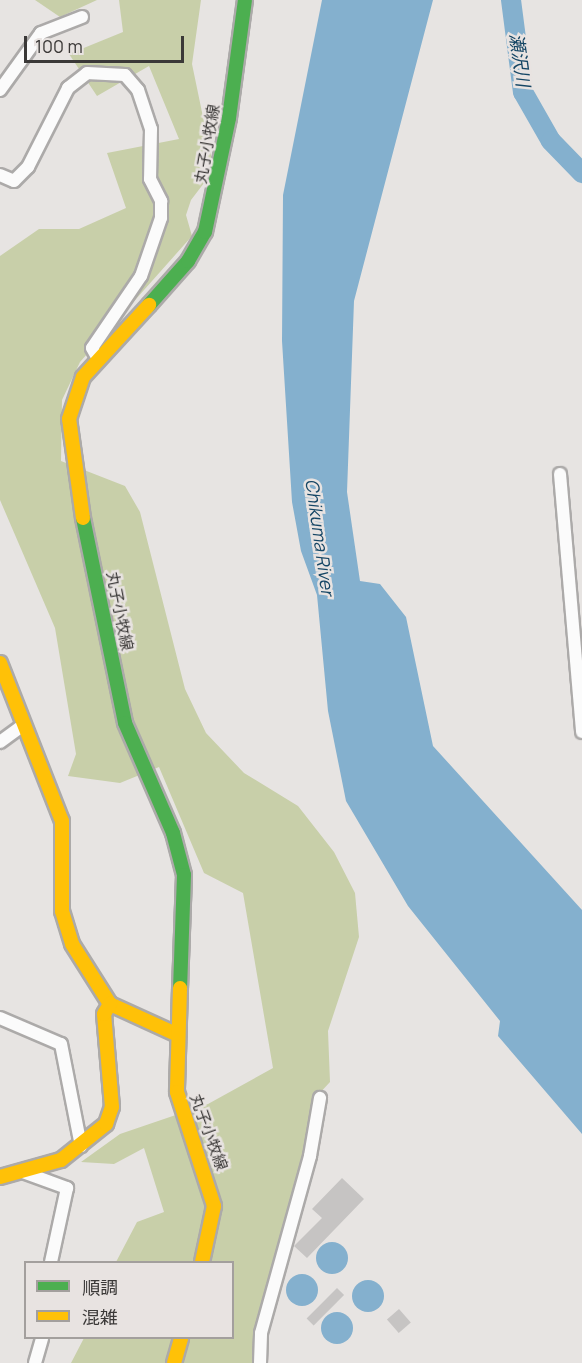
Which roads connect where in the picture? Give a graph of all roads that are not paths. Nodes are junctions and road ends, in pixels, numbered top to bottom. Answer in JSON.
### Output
{"nodes":[{"id":1,"x":245,"y":0,"type":"edge"},
{"id":2,"x":82,"y":17,"type":"dead end"},
{"id":3,"x":0,"y":90,"type":"edge"},
{"id":4,"x":0,"y":176,"type":"edge"},
{"id":5,"x":98,"y":359,"type":"junction"},
{"id":6,"x":560,"y":474,"type":"dead end"},
{"id":7,"x":0,"y":663,"type":"edge"},
{"id":8,"x":21,"y":727,"type":"junction"},
{"id":9,"x":582,"y":732,"type":"edge"},
{"id":10,"x":0,"y":742,"type":"edge"},
{"id":11,"x":110,"y":1004,"type":"junction"},
{"id":12,"x":0,"y":1018,"type":"edge"},
{"id":13,"x":178,"y":1035,"type":"junction"},
{"id":14,"x":320,"y":1098,"type":"dead end"},
{"id":15,"x":81,"y":1146,"type":"junction"},
{"id":16,"x":23,"y":1172,"type":"junction"},
{"id":17,"x":0,"y":1178,"type":"edge"},
{"id":18,"x":51,"y":1261,"type":"edge"},
{"id":19,"x":202,"y":1261,"type":"edge"},
{"id":20,"x":42,"y":1339,"type":"edge"},
{"id":21,"x":181,"y":1339,"type":"edge"},
{"id":22,"x":35,"y":1363,"type":"edge"},
{"id":23,"x":174,"y":1363,"type":"edge"},
{"id":24,"x":260,"y":1363,"type":"edge"}],
"edges":[{"from":1,"to":5,"type":"street","name":"丸子小牧線"},
{"from":2,"to":3,"type":"street"},
{"from":4,"to":5,"type":"street"},
{"from":5,"to":13,"type":"street","name":"丸子小牧線"},
{"from":6,"to":9,"type":"street"},
{"from":7,"to":8,"type":"street"},
{"from":8,"to":10,"type":"street"},
{"from":8,"to":11,"type":"street"},
{"from":11,"to":13,"type":"street"},
{"from":11,"to":15,"type":"street"},
{"from":12,"to":15,"type":"street"},
{"from":13,"to":19,"type":"street","name":"丸子小牧線"},
{"from":14,"to":24,"type":"street"},
{"from":15,"to":16,"type":"street"},
{"from":16,"to":17,"type":"street"},
{"from":16,"to":18,"type":"street"},
{"from":20,"to":22,"type":"street"},
{"from":21,"to":23,"type":"street"}]}
